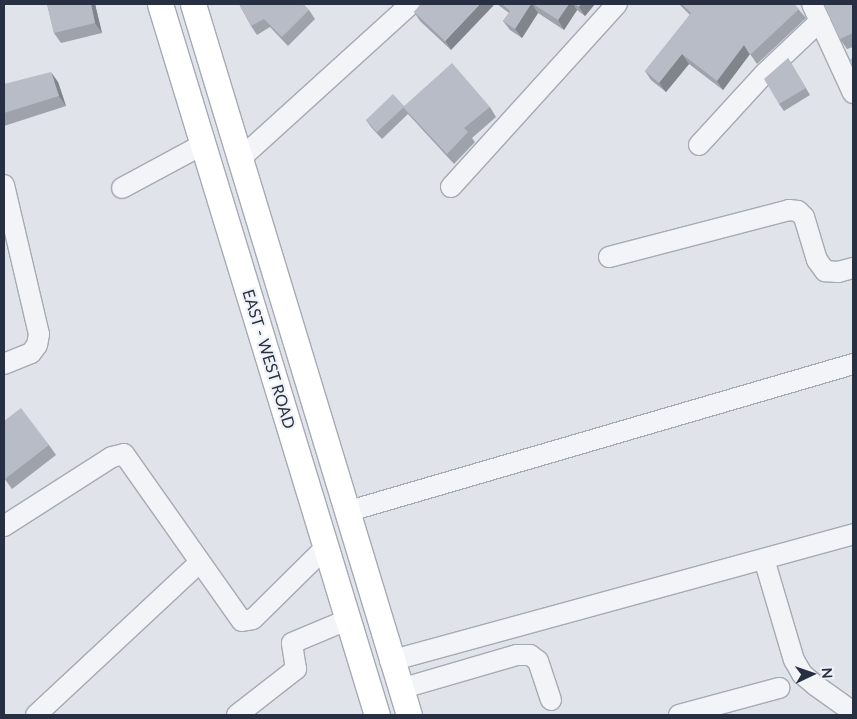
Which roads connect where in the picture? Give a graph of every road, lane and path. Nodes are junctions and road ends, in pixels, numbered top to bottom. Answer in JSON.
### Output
{"nodes":[{"id":1,"x":160,"y":4,"type":"edge"},
{"id":2,"x":193,"y":4,"type":"edge"},
{"id":3,"x":411,"y":4,"type":"edge"},
{"id":4,"x":617,"y":4,"type":"edge"},
{"id":5,"x":815,"y":8,"type":"edge"},
{"id":6,"x":853,"y":93,"type":"edge"},
{"id":7,"x":202,"y":145,"type":"junction"},
{"id":8,"x":699,"y":145,"type":"dead end"},
{"id":9,"x":242,"y":157,"type":"junction"},
{"id":10,"x":4,"y":185,"type":"edge"},
{"id":11,"x":451,"y":187,"type":"dead end"},
{"id":12,"x":122,"y":188,"type":"dead end"},
{"id":13,"x":609,"y":257,"type":"dead end"},
{"id":14,"x":853,"y":268,"type":"edge"},
{"id":15,"x":4,"y":364,"type":"edge"},
{"id":16,"x":853,"y":364,"type":"edge"},
{"id":17,"x":346,"y":512,"type":"junction"},
{"id":18,"x":4,"y":526,"type":"edge"},
{"id":19,"x":853,"y":534,"type":"edge"},
{"id":20,"x":326,"y":547,"type":"junction"},
{"id":21,"x":764,"y":559,"type":"junction"},
{"id":22,"x":200,"y":562,"type":"junction"},
{"id":23,"x":349,"y":619,"type":"junction"},
{"id":24,"x":390,"y":661,"type":"junction"},
{"id":25,"x":779,"y":688,"type":"dead end"},
{"id":26,"x":400,"y":689,"type":"junction"},
{"id":27,"x":551,"y":700,"type":"dead end"},
{"id":28,"x":853,"y":712,"type":"edge"},
{"id":29,"x":36,"y":715,"type":"edge"},
{"id":30,"x":238,"y":715,"type":"edge"},
{"id":31,"x":378,"y":715,"type":"edge"},
{"id":32,"x":409,"y":715,"type":"edge"},
{"id":33,"x":679,"y":715,"type":"edge"}],
"edges":[{"from":1,"to":7,"type":"main road","name":"EAST - WEST ROAD"},
{"from":2,"to":9,"type":"main road","name":"EAST - WEST ROAD"},
{"from":3,"to":9,"type":"street"},
{"from":4,"to":11,"type":"street"},
{"from":5,"to":6,"type":"street"},
{"from":5,"to":8,"type":"street"},
{"from":7,"to":12,"type":"street"},
{"from":7,"to":20,"type":"main road","name":"EAST - WEST ROAD"},
{"from":9,"to":17,"type":"main road","name":"EAST - WEST ROAD"},
{"from":10,"to":15,"type":"street"},
{"from":13,"to":14,"type":"street"},
{"from":16,"to":17,"type":"street"},
{"from":17,"to":24,"type":"main road","name":"EAST - WEST ROAD"},
{"from":18,"to":22,"type":"street"},
{"from":19,"to":21,"type":"street"},
{"from":20,"to":22,"type":"street"},
{"from":20,"to":23,"type":"main road","name":"EAST - WEST ROAD"},
{"from":21,"to":24,"type":"street"},
{"from":21,"to":28,"type":"street"},
{"from":22,"to":29,"type":"street"},
{"from":23,"to":30,"type":"street"},
{"from":23,"to":31,"type":"main road","name":"EAST - WEST ROAD"},
{"from":24,"to":26,"type":"main road","name":"EAST - WEST ROAD"},
{"from":25,"to":33,"type":"street"},
{"from":26,"to":27,"type":"street"},
{"from":26,"to":32,"type":"main road","name":"EAST - WEST ROAD"}]}
